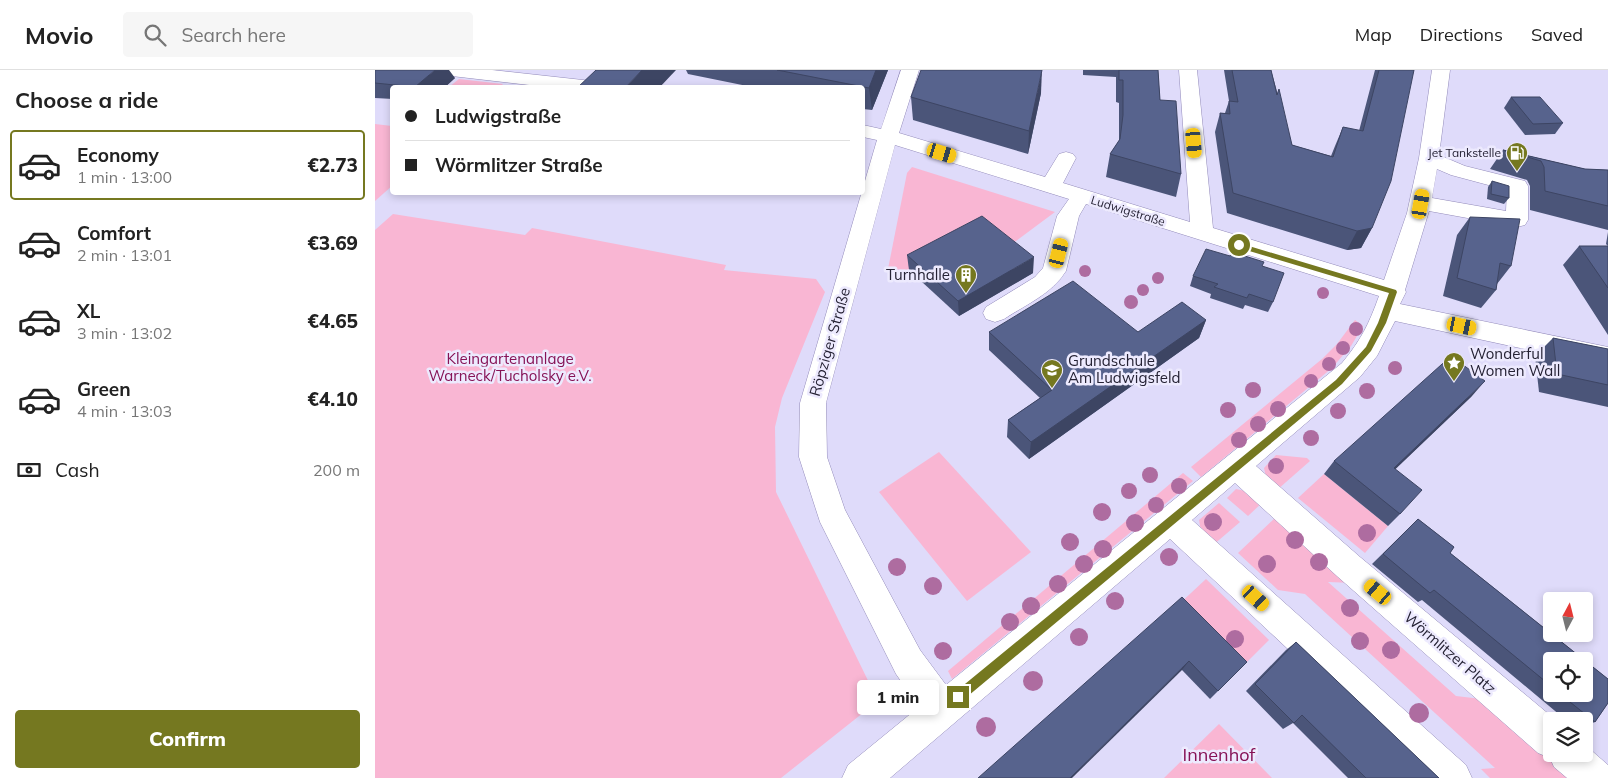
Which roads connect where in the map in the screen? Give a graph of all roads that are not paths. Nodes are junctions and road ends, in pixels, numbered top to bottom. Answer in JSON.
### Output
{"nodes":[{"id":1,"x":443,"y":70,"type":"edge"},
{"id":2,"x":910,"y":70,"type":"edge"},
{"id":3,"x":1188,"y":70,"type":"edge"},
{"id":4,"x":1441,"y":70,"type":"edge"},
{"id":5,"x":530,"y":74,"type":"edge"},
{"id":6,"x":593,"y":85,"type":"edge"},
{"id":7,"x":865,"y":131,"type":"edge"},
{"id":8,"x":888,"y":136,"type":"junction"},
{"id":9,"x":1066,"y":158,"type":"dead end"},
{"id":10,"x":1429,"y":158,"type":"junction"},
{"id":11,"x":1050,"y":187,"type":"junction"},
{"id":12,"x":1081,"y":196,"type":"junction"},
{"id":13,"x":1421,"y":204,"type":"junction"},
{"id":14,"x":1202,"y":234,"type":"junction"},
{"id":15,"x":1390,"y":301,"type":"junction"},
{"id":16,"x":995,"y":313,"type":"dead end"},
{"id":17,"x":1608,"y":356,"type":"edge"},
{"id":18,"x":1236,"y":466,"type":"junction"},
{"id":19,"x":1172,"y":521,"type":"junction"},
{"id":20,"x":943,"y":710,"type":"junction"},
{"id":21,"x":1543,"y":733,"type":"edge"},
{"id":22,"x":1576,"y":762,"type":"edge"},
{"id":23,"x":861,"y":778,"type":"edge"},
{"id":24,"x":1453,"y":778,"type":"edge"},
{"id":25,"x":1595,"y":778,"type":"edge"}],
"edges":[{"from":1,"to":5,"type":"street"},
{"from":2,"to":8,"type":"street","name":"Röpziger Straße"},
{"from":3,"to":14,"type":"street"},
{"from":4,"to":10,"type":"street"},
{"from":5,"to":6,"type":"street"},
{"from":7,"to":8,"type":"street","name":"Ludwigstraße"},
{"from":8,"to":11,"type":"street","name":"Ludwigstraße"},
{"from":8,"to":20,"type":"street","name":"Röpziger Straße"},
{"from":9,"to":11,"type":"street"},
{"from":10,"to":13,"type":"street"},
{"from":10,"to":13,"type":"street"},
{"from":11,"to":12,"type":"street","name":"Ludwigstraße"},
{"from":12,"to":14,"type":"street","name":"Ludwigstraße"},
{"from":12,"to":16,"type":"street"},
{"from":13,"to":15,"type":"street"},
{"from":14,"to":15,"type":"street","name":"Ludwigstraße"},
{"from":15,"to":17,"type":"street","name":"Ludwigstraße"},
{"from":15,"to":18,"type":"street"},
{"from":18,"to":19,"type":"street"},
{"from":18,"to":21,"type":"street","name":"Wörmlitzer Platz"},
{"from":19,"to":20,"type":"street"},
{"from":19,"to":24,"type":"street"},
{"from":20,"to":23,"type":"street"},
{"from":22,"to":25,"type":"street"}]}
